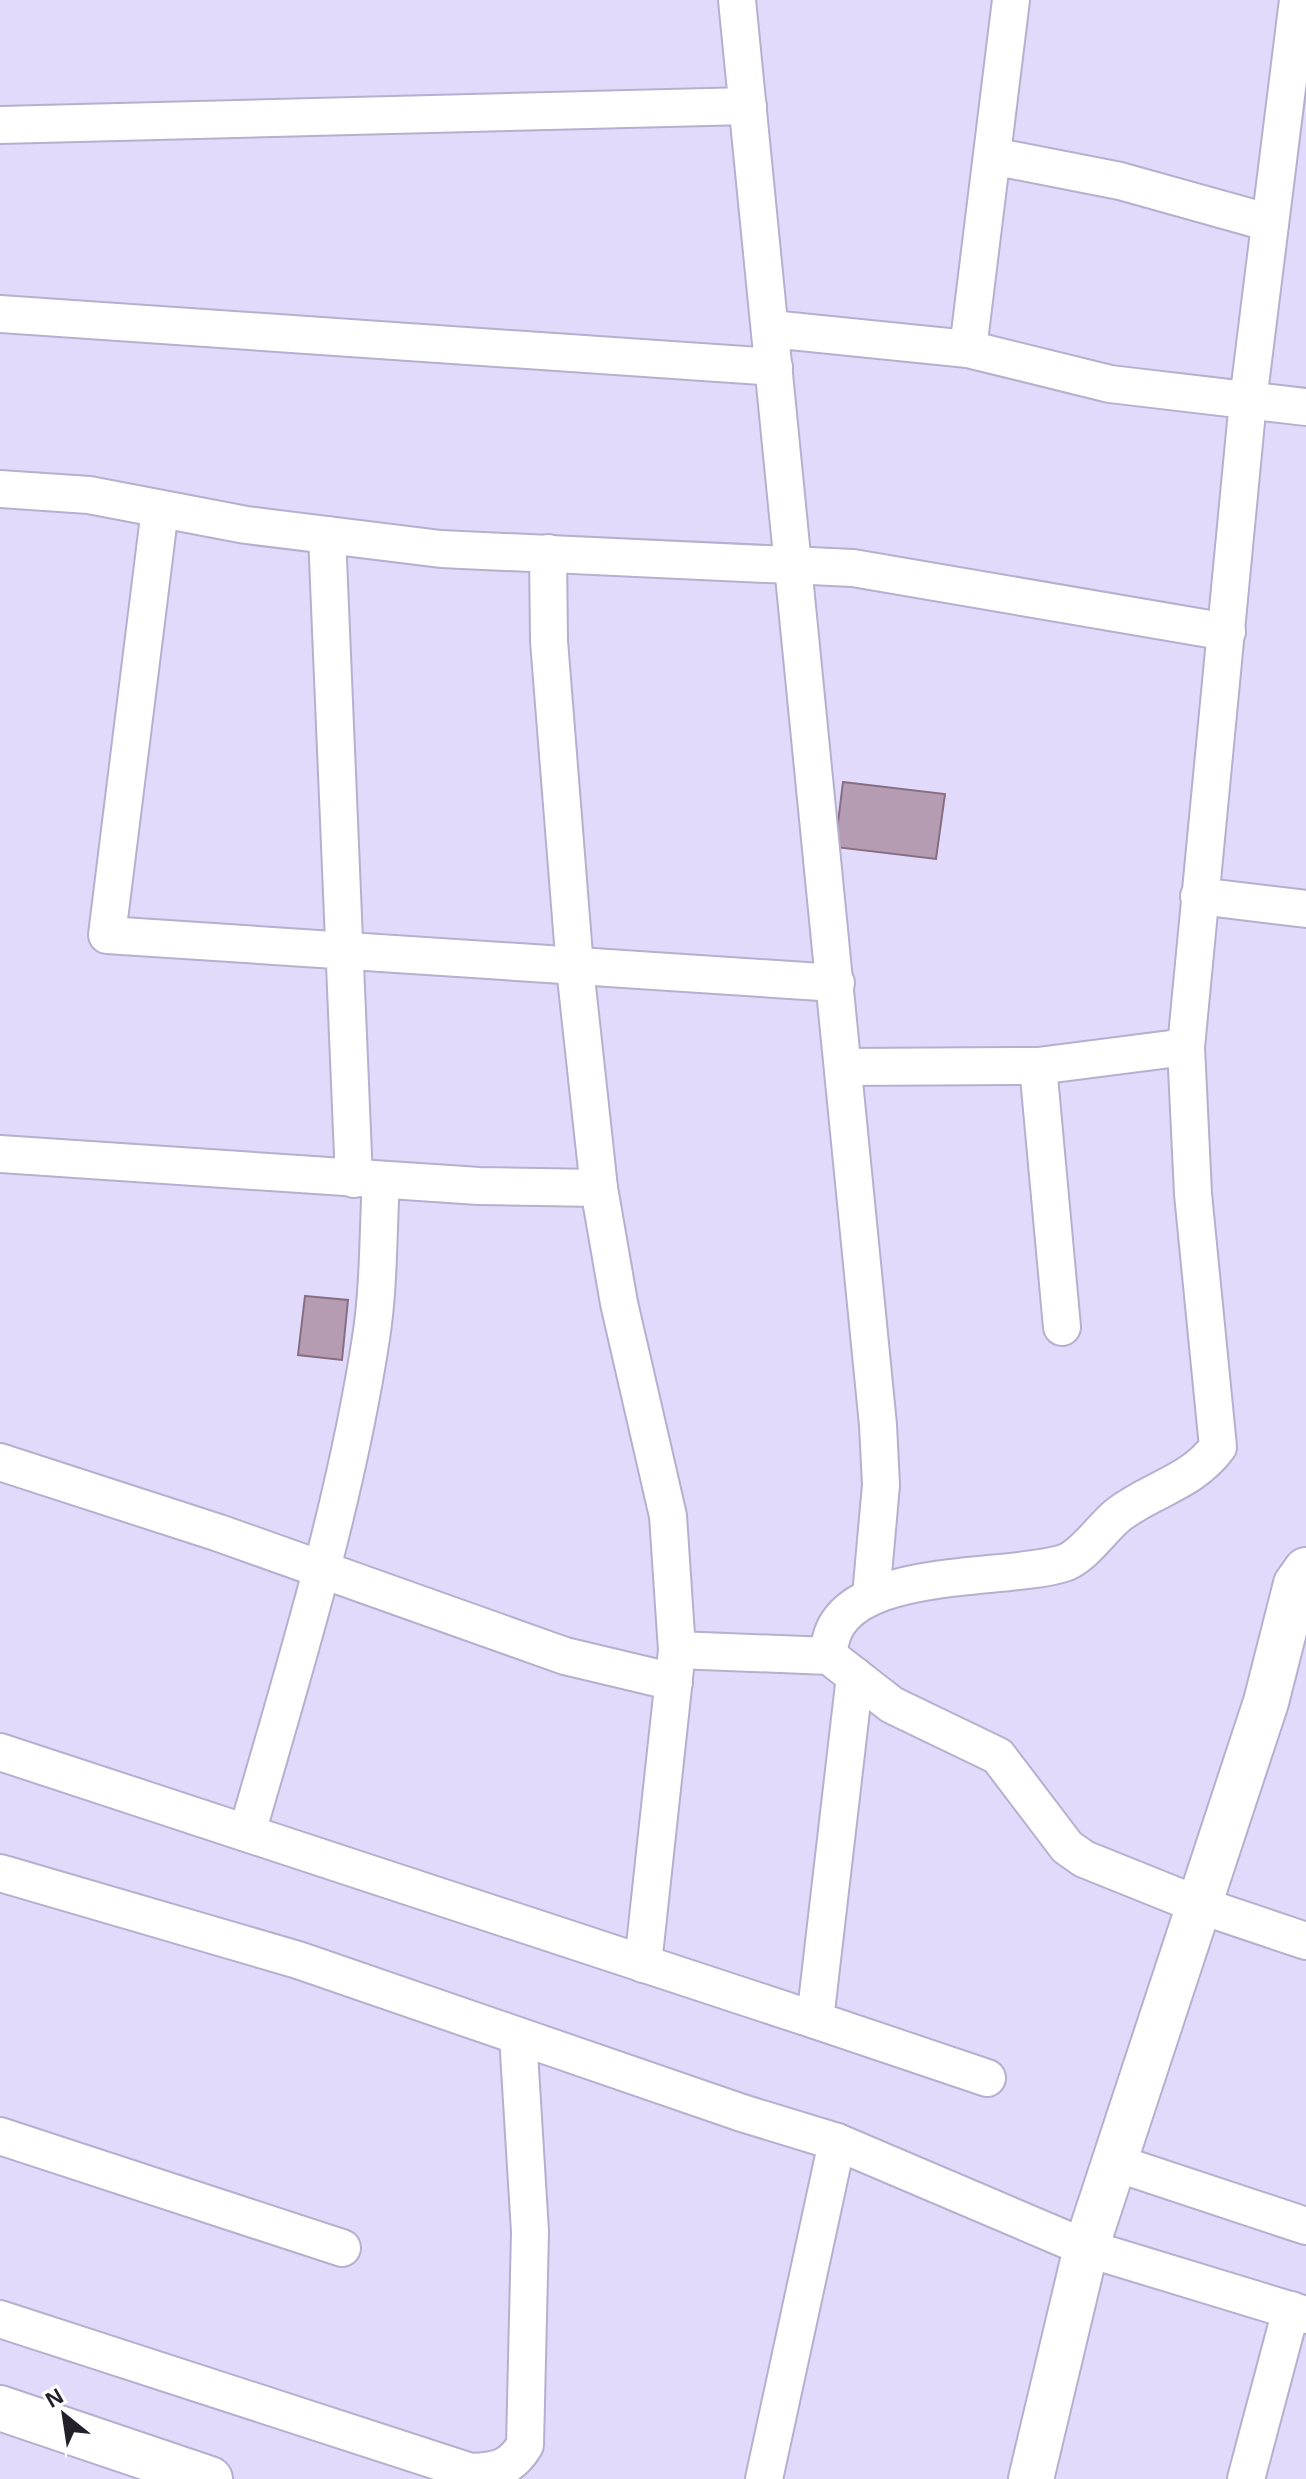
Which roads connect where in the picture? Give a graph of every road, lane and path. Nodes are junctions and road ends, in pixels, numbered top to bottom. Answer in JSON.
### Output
{"nodes":[{"id":1,"x":737,"y":0,"type":"edge"},
{"id":2,"x":1011,"y":0,"type":"edge"},
{"id":3,"x":1298,"y":0,"type":"edge"},
{"id":4,"x":748,"y":106,"type":"junction"},
{"id":5,"x":0,"y":125,"type":"edge"},
{"id":6,"x":992,"y":156,"type":"junction"},
{"id":7,"x":1270,"y":223,"type":"junction"},
{"id":8,"x":0,"y":314,"type":"edge"},
{"id":9,"x":771,"y":329,"type":"junction"},
{"id":10,"x":968,"y":349,"type":"junction"},
{"id":11,"x":774,"y":367,"type":"junction"},
{"id":12,"x":1248,"y":401,"type":"junction"},
{"id":13,"x":1306,"y":407,"type":"edge"},
{"id":14,"x":0,"y":489,"type":"edge"},
{"id":15,"x":160,"y":509,"type":"junction"},
{"id":16,"x":327,"y":535,"type":"junction"},
{"id":17,"x":548,"y":553,"type":"junction"},
{"id":18,"x":794,"y":565,"type":"junction"},
{"id":19,"x":1227,"y":632,"type":"junction"},
{"id":20,"x":1199,"y":896,"type":"junction"},
{"id":21,"x":1306,"y":909,"type":"edge"},
{"id":22,"x":345,"y":951,"type":"junction"},
{"id":23,"x":575,"y":968,"type":"junction"},
{"id":24,"x":836,"y":983,"type":"junction"},
{"id":25,"x":1186,"y":1047,"type":"junction"},
{"id":26,"x":1038,"y":1066,"type":"junction"},
{"id":27,"x":844,"y":1067,"type":"junction"},
{"id":28,"x":0,"y":1154,"type":"edge"},
{"id":29,"x":367,"y":1179,"type":"junction"},
{"id":30,"x":599,"y":1188,"type":"junction"},
{"id":31,"x":1062,"y":1327,"type":"dead end"},
{"id":32,"x":0,"y":1462,"type":"edge"},
{"id":33,"x":323,"y":1570,"type":"junction"},
{"id":34,"x":1306,"y":1570,"type":"edge"},
{"id":35,"x":871,"y":1596,"type":"junction"},
{"id":36,"x":675,"y":1666,"type":"junction"},
{"id":37,"x":842,"y":1666,"type":"junction"},
{"id":38,"x":0,"y":1752,"type":"edge"},
{"id":39,"x":247,"y":1833,"type":"junction"},
{"id":40,"x":0,"y":1873,"type":"edge"},
{"id":41,"x":1196,"y":1904,"type":"junction"},
{"id":42,"x":1306,"y":1941,"type":"edge"},
{"id":43,"x":643,"y":1964,"type":"junction"},
{"id":44,"x":815,"y":2020,"type":"junction"},
{"id":45,"x":518,"y":2036,"type":"junction"},
{"id":46,"x":987,"y":2078,"type":"dead end"},
{"id":47,"x":0,"y":2136,"type":"edge"},
{"id":48,"x":837,"y":2142,"type":"junction"},
{"id":49,"x":1116,"y":2163,"type":"junction"},
{"id":50,"x":1306,"y":2226,"type":"edge"},
{"id":51,"x":342,"y":2248,"type":"dead end"},
{"id":52,"x":1086,"y":2248,"type":"junction"},
{"id":53,"x":1298,"y":2312,"type":"edge"},
{"id":54,"x":0,"y":2319,"type":"edge"},
{"id":55,"x":0,"y":2408,"type":"edge"},
{"id":56,"x":210,"y":2479,"type":"edge"},
{"id":57,"x":764,"y":2479,"type":"edge"},
{"id":58,"x":1031,"y":2479,"type":"edge"},
{"id":59,"x":1246,"y":2479,"type":"edge"}],
"edges":[{"from":1,"to":4,"type":"street"},
{"from":2,"to":6,"type":"street"},
{"from":3,"to":7,"type":"street"},
{"from":4,"to":5,"type":"street"},
{"from":4,"to":9,"type":"street"},
{"from":6,"to":7,"type":"street"},
{"from":6,"to":10,"type":"street"},
{"from":7,"to":12,"type":"street"},
{"from":8,"to":11,"type":"street"},
{"from":9,"to":10,"type":"street"},
{"from":9,"to":11,"type":"street"},
{"from":10,"to":12,"type":"street"},
{"from":11,"to":18,"type":"street"},
{"from":12,"to":13,"type":"street"},
{"from":12,"to":19,"type":"street"},
{"from":14,"to":15,"type":"street"},
{"from":15,"to":16,"type":"street"},
{"from":15,"to":22,"type":"street"},
{"from":16,"to":17,"type":"street"},
{"from":16,"to":22,"type":"street"},
{"from":17,"to":18,"type":"street"},
{"from":17,"to":23,"type":"street"},
{"from":18,"to":19,"type":"street"},
{"from":18,"to":24,"type":"street"},
{"from":19,"to":20,"type":"street"},
{"from":20,"to":21,"type":"street"},
{"from":20,"to":25,"type":"street"},
{"from":22,"to":23,"type":"street"},
{"from":22,"to":29,"type":"street"},
{"from":23,"to":24,"type":"street"},
{"from":23,"to":30,"type":"street"},
{"from":24,"to":27,"type":"street"},
{"from":25,"to":26,"type":"street"},
{"from":25,"to":35,"type":"street"},
{"from":26,"to":27,"type":"street"},
{"from":26,"to":31,"type":"street"},
{"from":27,"to":35,"type":"street"},
{"from":28,"to":29,"type":"street"},
{"from":29,"to":30,"type":"street"},
{"from":29,"to":33,"type":"street"},
{"from":30,"to":36,"type":"street"},
{"from":32,"to":33,"type":"street"},
{"from":33,"to":36,"type":"street"},
{"from":33,"to":39,"type":"street"},
{"from":34,"to":41,"type":"street"},
{"from":35,"to":37,"type":"street"},
{"from":36,"to":37,"type":"street"},
{"from":36,"to":43,"type":"street"},
{"from":37,"to":41,"type":"street"},
{"from":37,"to":44,"type":"street"},
{"from":38,"to":39,"type":"street"},
{"from":39,"to":43,"type":"street"},
{"from":40,"to":45,"type":"street"},
{"from":41,"to":42,"type":"street"},
{"from":41,"to":49,"type":"street"},
{"from":43,"to":44,"type":"street"},
{"from":44,"to":46,"type":"street"},
{"from":45,"to":48,"type":"street"},
{"from":45,"to":54,"type":"street"},
{"from":47,"to":51,"type":"street"},
{"from":48,"to":52,"type":"street"},
{"from":48,"to":57,"type":"street"},
{"from":49,"to":50,"type":"street"},
{"from":49,"to":52,"type":"street"},
{"from":52,"to":53,"type":"street"},
{"from":52,"to":58,"type":"street"},
{"from":53,"to":59,"type":"street"},
{"from":55,"to":56,"type":"street"}]}
